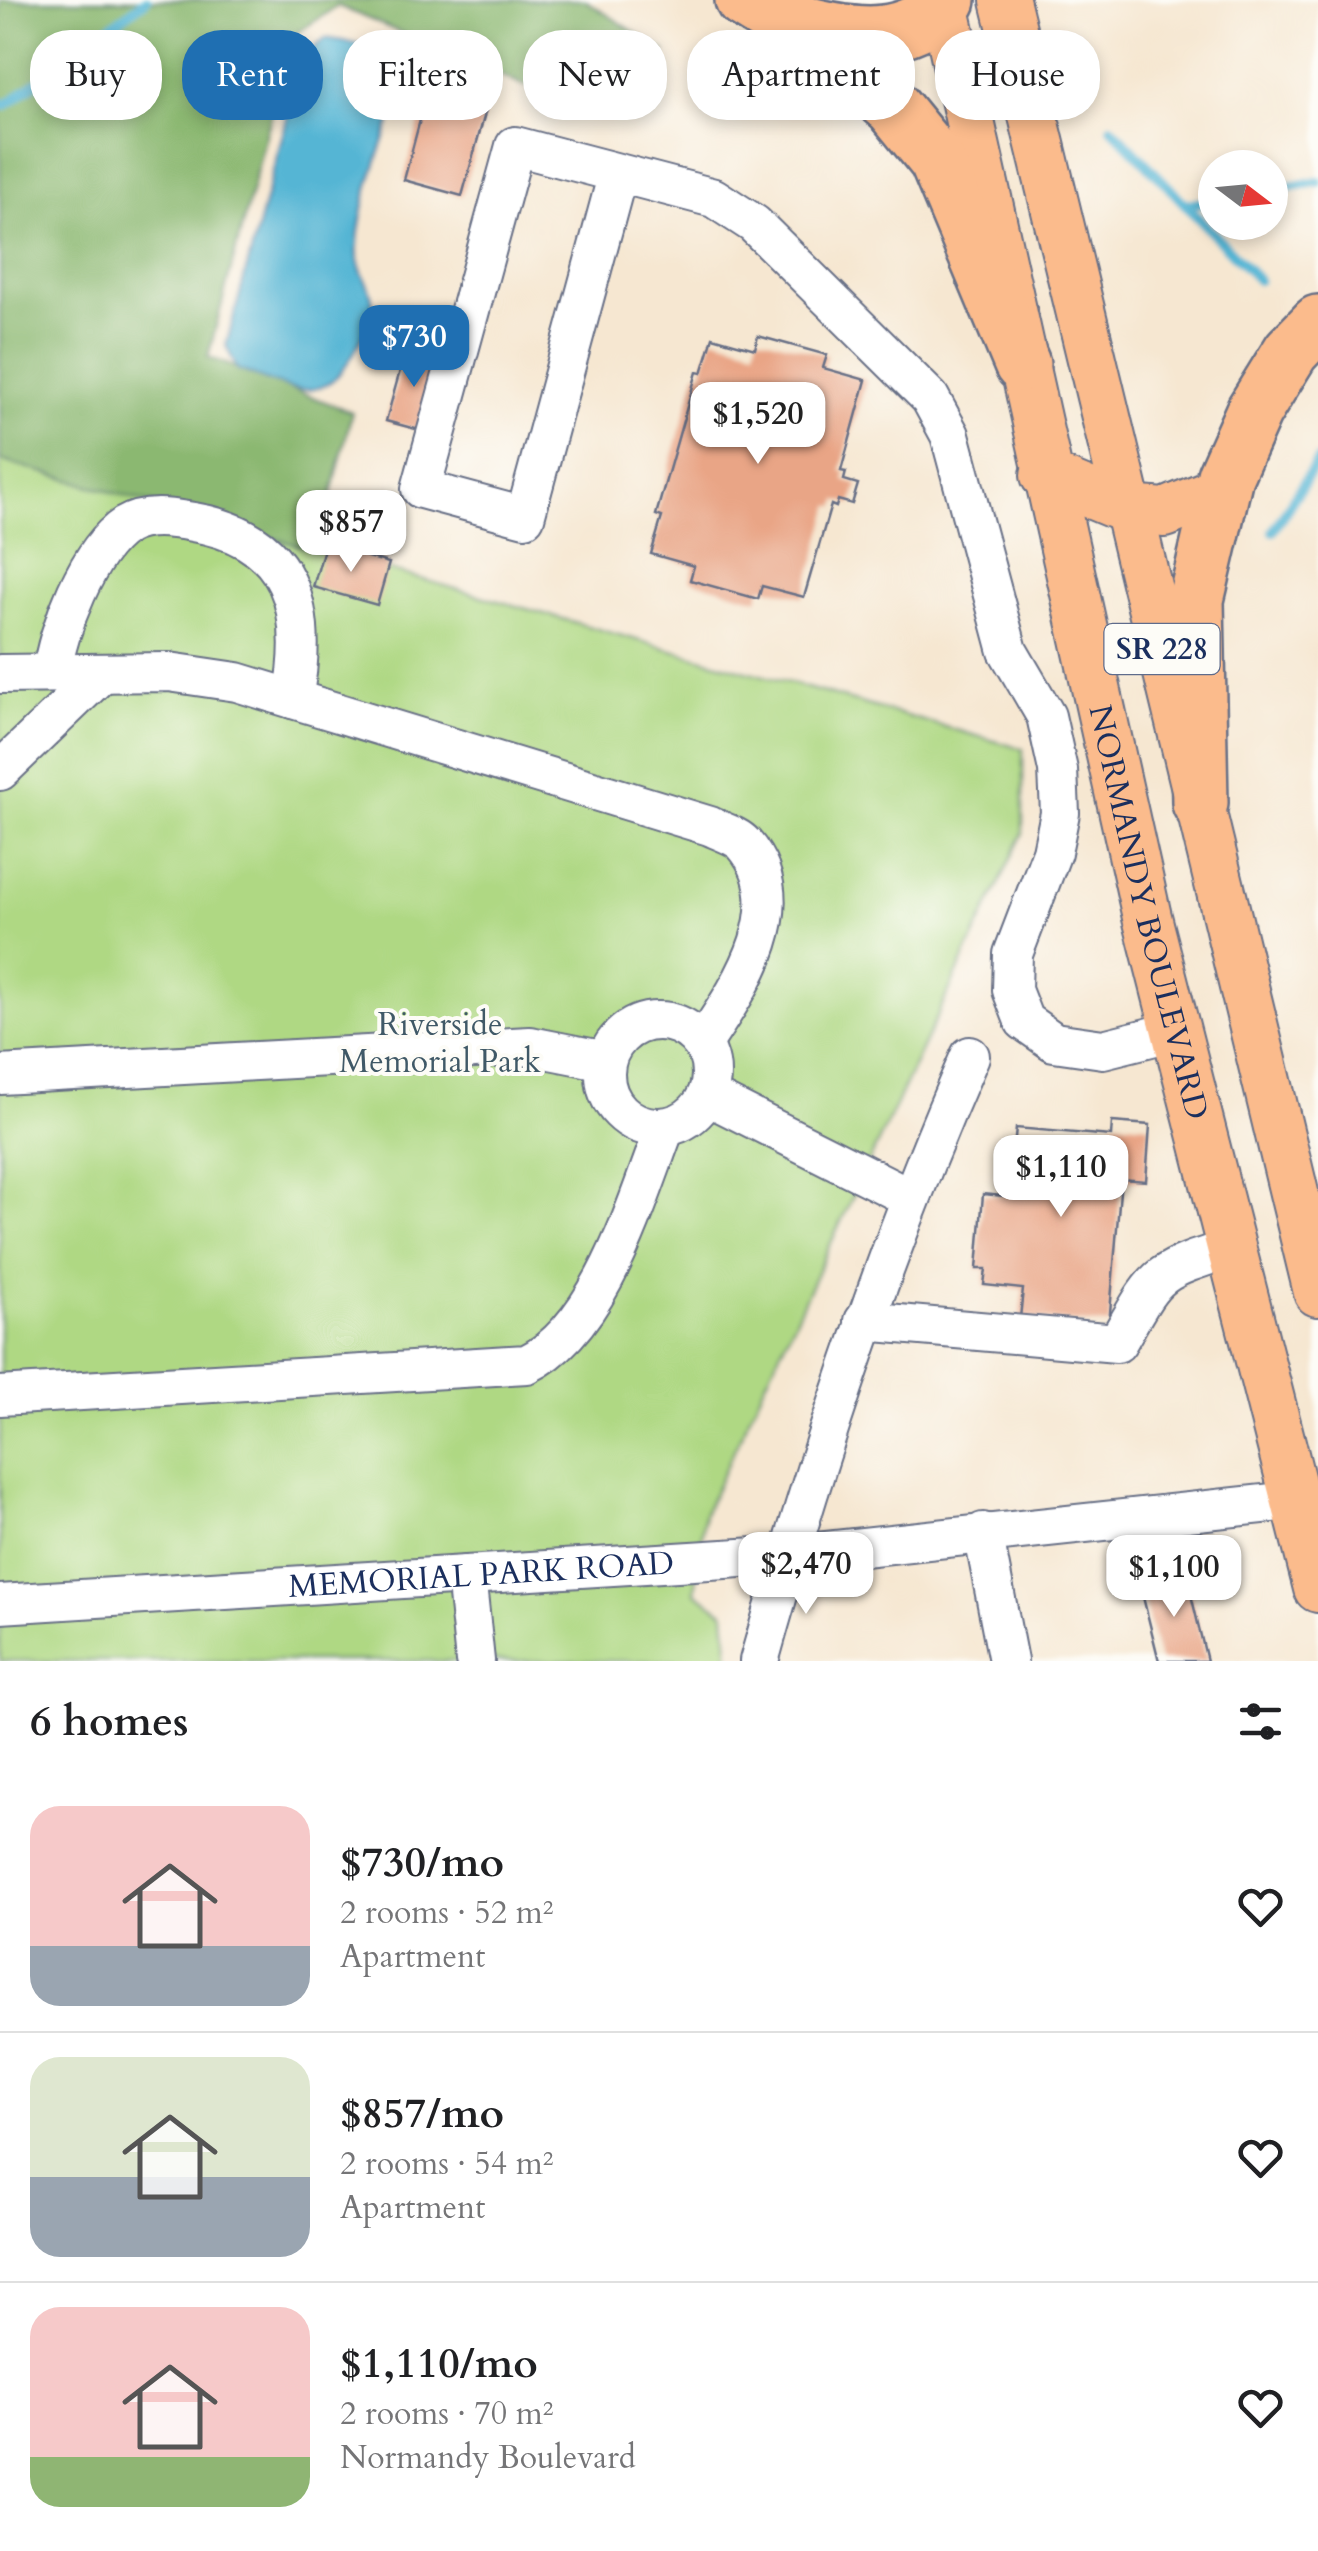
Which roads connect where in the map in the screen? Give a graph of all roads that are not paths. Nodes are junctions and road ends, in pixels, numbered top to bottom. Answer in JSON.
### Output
{"nodes":[{"id":1,"x":1005,"y":0,"type":"edge"},
{"id":2,"x":945,"y":2,"type":"edge"},
{"id":3,"x":756,"y":7,"type":"edge"},
{"id":4,"x":618,"y":173,"type":"junction"},
{"id":5,"x":1318,"y":323,"type":"edge"},
{"id":6,"x":1022,"y":364,"type":"junction"},
{"id":7,"x":1046,"y":475,"type":"junction"},
{"id":8,"x":1222,"y":489,"type":"junction"},
{"id":9,"x":1128,"y":510,"type":"junction"},
{"id":10,"x":102,"y":673,"type":"junction"},
{"id":11,"x":0,"y":674,"type":"edge"},
{"id":12,"x":52,"y":674,"type":"junction"},
{"id":13,"x":294,"y":699,"type":"junction"},
{"id":14,"x":0,"y":771,"type":"edge"},
{"id":15,"x":1200,"y":804,"type":"junction"},
{"id":16,"x":1175,"y":1031,"type":"junction"},
{"id":17,"x":703,"y":1043,"type":"junction"},
{"id":18,"x":970,"y":1056,"type":"dead end"},
{"id":19,"x":606,"y":1060,"type":"junction"},
{"id":20,"x":0,"y":1075,"type":"edge"},
{"id":21,"x":708,"y":1096,"type":"junction"},
{"id":22,"x":665,"y":1128,"type":"junction"},
{"id":23,"x":909,"y":1197,"type":"junction"},
{"id":24,"x":1311,"y":1230,"type":"edge"},
{"id":25,"x":1232,"y":1248,"type":"junction"},
{"id":26,"x":1318,"y":1292,"type":"edge"},
{"id":27,"x":864,"y":1321,"type":"junction"},
{"id":28,"x":0,"y":1396,"type":"edge"},
{"id":29,"x":1308,"y":1500,"type":"edge"},
{"id":30,"x":982,"y":1532,"type":"junction"},
{"id":31,"x":789,"y":1555,"type":"junction"},
{"id":32,"x":466,"y":1575,"type":"junction"},
{"id":33,"x":1318,"y":1588,"type":"edge"},
{"id":34,"x":0,"y":1604,"type":"edge"},
{"id":35,"x":474,"y":1661,"type":"edge"},
{"id":36,"x":759,"y":1661,"type":"edge"},
{"id":37,"x":1008,"y":1661,"type":"edge"}],
"edges":[{"from":1,"to":9,"type":"main road","number":"SR 228"},
{"from":2,"to":3,"type":"highway"},
{"from":2,"to":6,"type":"main road","name":"NORMANDY BOULEVARD","number":"SR 228"},
{"from":3,"to":6,"type":"highway"},
{"from":4,"to":4,"type":"street"},
{"from":4,"to":16,"type":"street"},
{"from":5,"to":8,"type":"highway"},
{"from":6,"to":7,"type":"main road","name":"NORMANDY BOULEVARD","number":"SR 228"},
{"from":7,"to":9,"type":"main road"},
{"from":7,"to":16,"type":"main road","name":"NORMANDY BOULEVARD","number":"SR 228"},
{"from":8,"to":9,"type":"main road"},
{"from":8,"to":15,"type":"highway"},
{"from":9,"to":15,"type":"main road","number":"SR 228"},
{"from":10,"to":12,"type":"street"},
{"from":10,"to":13,"type":"street"},
{"from":10,"to":14,"type":"street"},
{"from":11,"to":12,"type":"street"},
{"from":12,"to":13,"type":"street"},
{"from":13,"to":17,"type":"street"},
{"from":15,"to":24,"type":"main road","number":"SR 228"},
{"from":16,"to":25,"type":"main road","name":"NORMANDY BOULEVARD","number":"SR 228"},
{"from":17,"to":19,"type":"street"},
{"from":17,"to":21,"type":"street"},
{"from":18,"to":23,"type":"street"},
{"from":19,"to":20,"type":"street"},
{"from":19,"to":22,"type":"street"},
{"from":21,"to":22,"type":"street"},
{"from":21,"to":23,"type":"street"},
{"from":22,"to":28,"type":"street"},
{"from":23,"to":27,"type":"street"},
{"from":24,"to":26,"type":"main road","number":"SR 228"},
{"from":25,"to":27,"type":"street"},
{"from":25,"to":29,"type":"main road","name":"NORMANDY BOULEVARD","number":"SR 228"},
{"from":27,"to":31,"type":"street"},
{"from":29,"to":30,"type":"street","name":"MEMORIAL PARK ROAD"},
{"from":29,"to":33,"type":"main road","name":"NORMANDY BOULEVARD","number":"SR 228"},
{"from":30,"to":31,"type":"street","name":"MEMORIAL PARK ROAD"},
{"from":30,"to":37,"type":"street"},
{"from":31,"to":32,"type":"street","name":"MEMORIAL PARK ROAD"},
{"from":31,"to":36,"type":"street"},
{"from":32,"to":34,"type":"street","name":"MEMORIAL PARK ROAD"},
{"from":32,"to":35,"type":"street"}]}
